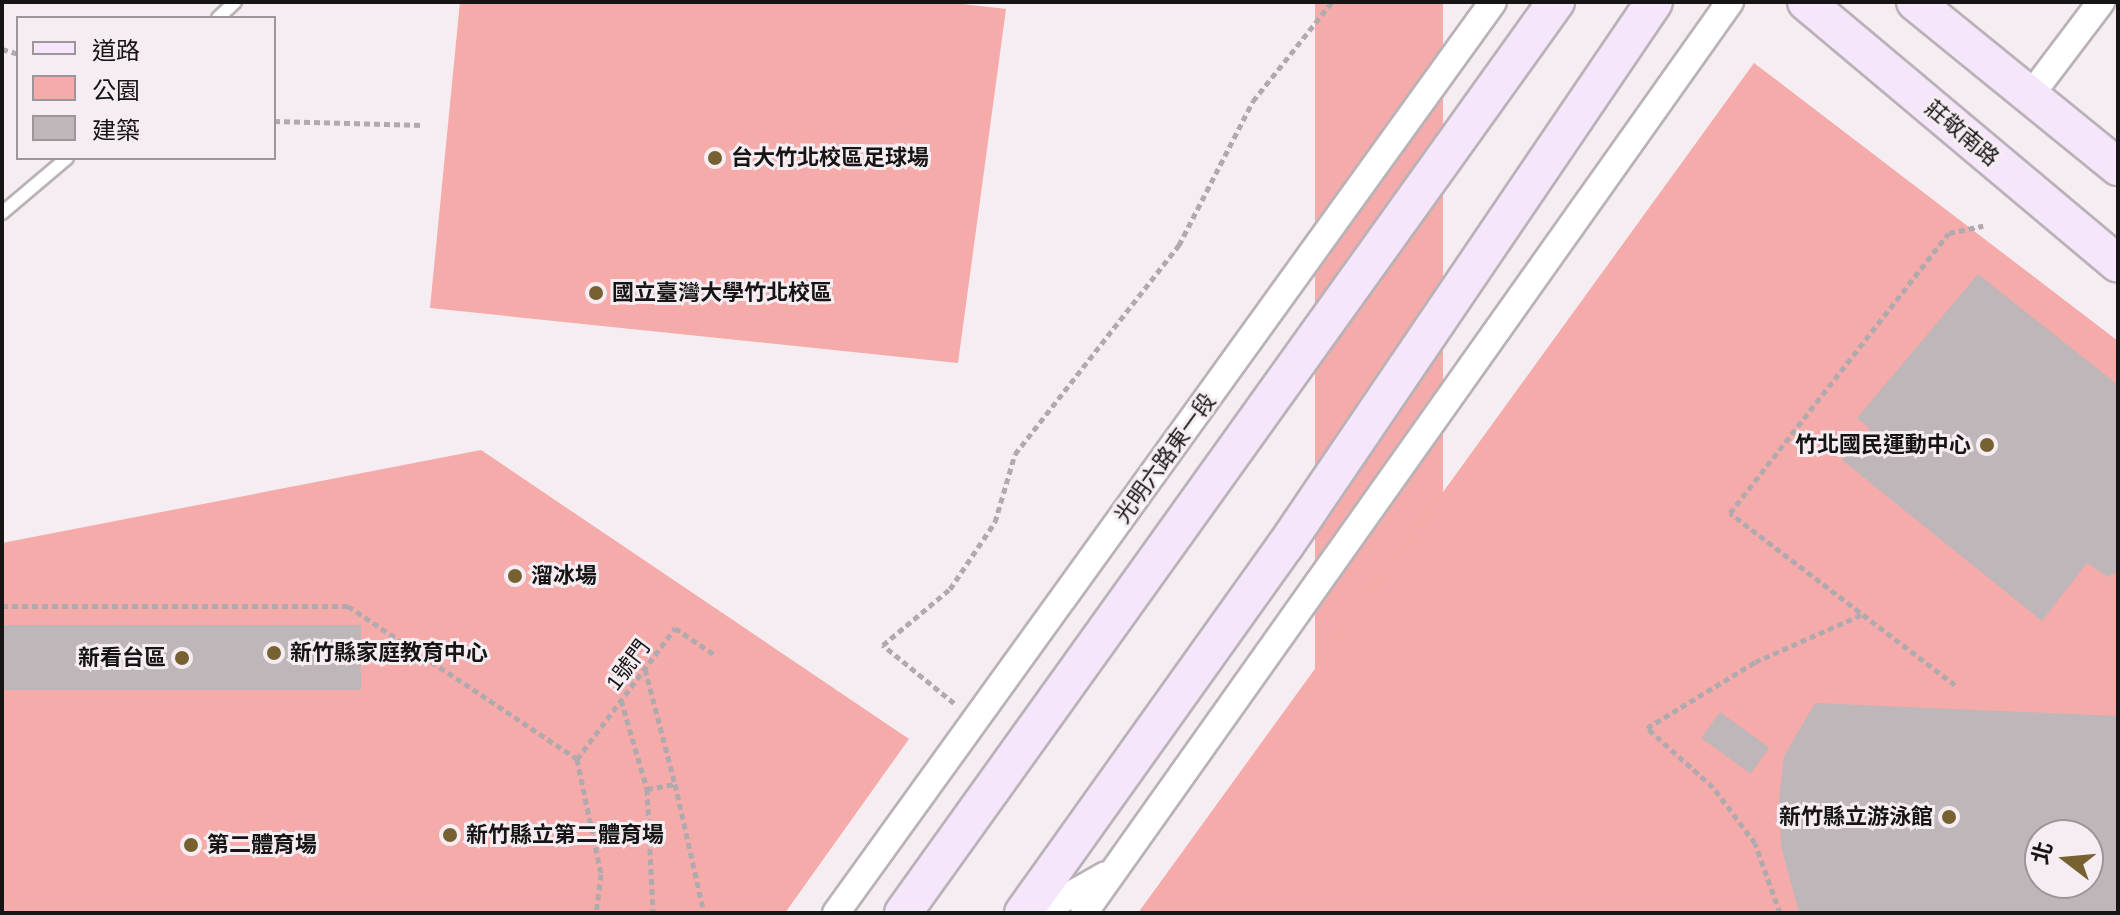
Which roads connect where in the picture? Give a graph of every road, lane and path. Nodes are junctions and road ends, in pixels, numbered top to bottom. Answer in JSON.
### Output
{"nodes":[{"id":1,"x":235,"y":2,"type":"edge"},
{"id":2,"x":1332,"y":2,"type":"edge"},
{"id":3,"x":1493,"y":2,"type":"edge"},
{"id":4,"x":1556,"y":2,"type":"edge"},
{"id":5,"x":1654,"y":2,"type":"edge"},
{"id":6,"x":1730,"y":2,"type":"edge"},
{"id":7,"x":1806,"y":2,"type":"edge"},
{"id":8,"x":1915,"y":2,"type":"edge"},
{"id":9,"x":2101,"y":2,"type":"edge"},
{"id":10,"x":220,"y":16,"type":"edge"},
{"id":11,"x":2030,"y":96,"type":"junction"},
{"id":12,"x":276,"y":121,"type":"edge"},
{"id":13,"x":423,"y":125,"type":"dead end"},
{"id":14,"x":65,"y":160,"type":"edge"},
{"id":15,"x":2118,"y":167,"type":"edge"},
{"id":16,"x":2,"y":213,"type":"edge"},
{"id":17,"x":1983,"y":226,"type":"dead end"},
{"id":18,"x":2118,"y":264,"type":"edge"},
{"id":19,"x":2,"y":606,"type":"edge"},
{"id":20,"x":1863,"y":614,"type":"junction"},
{"id":21,"x":715,"y":655,"type":"dead end"},
{"id":22,"x":645,"y":668,"type":"junction"},
{"id":23,"x":1955,"y":685,"type":"dead end"},
{"id":24,"x":621,"y":700,"type":"junction"},
{"id":25,"x":954,"y":703,"type":"dead end"},
{"id":26,"x":577,"y":759,"type":"junction"},
{"id":27,"x":675,"y":784,"type":"junction"},
{"id":28,"x":647,"y":789,"type":"junction"},
{"id":29,"x":1113,"y":872,"type":"junction"},
{"id":30,"x":596,"y":913,"type":"edge"},
{"id":31,"x":653,"y":913,"type":"edge"},
{"id":32,"x":704,"y":913,"type":"edge"},
{"id":33,"x":836,"y":913,"type":"edge"},
{"id":34,"x":903,"y":913,"type":"edge"},
{"id":35,"x":1023,"y":913,"type":"edge"},
{"id":36,"x":1038,"y":913,"type":"edge"},
{"id":37,"x":1084,"y":913,"type":"edge"},
{"id":38,"x":1780,"y":913,"type":"edge"}],
"edges":[{"from":1,"to":10,"type":"lane"},
{"from":2,"to":25,"type":"path"},
{"from":3,"to":33,"type":"street","name":"光明六路東一段"},
{"from":4,"to":34,"type":"main road"},
{"from":5,"to":35,"type":"main road"},
{"from":6,"to":29,"type":"street"},
{"from":7,"to":18,"type":"main road","name":"莊敬南路"},
{"from":8,"to":11,"type":"main road"},
{"from":9,"to":11,"type":"street"},
{"from":11,"to":15,"type":"main road"},
{"from":12,"to":13,"type":"path"},
{"from":14,"to":16,"type":"lane"},
{"from":17,"to":20,"type":"path"},
{"from":19,"to":26,"type":"path"},
{"from":20,"to":23,"type":"path"},
{"from":20,"to":38,"type":"path"},
{"from":21,"to":22,"type":"path","name":"1號門"},
{"from":22,"to":24,"type":"path","name":"1號門"},
{"from":22,"to":27,"type":"path"},
{"from":24,"to":26,"type":"path","name":"1號門"},
{"from":24,"to":28,"type":"path"},
{"from":26,"to":30,"type":"path"},
{"from":27,"to":28,"type":"path"},
{"from":27,"to":32,"type":"path"},
{"from":28,"to":31,"type":"path"},
{"from":29,"to":36,"type":"street"},
{"from":29,"to":37,"type":"street"}]}
